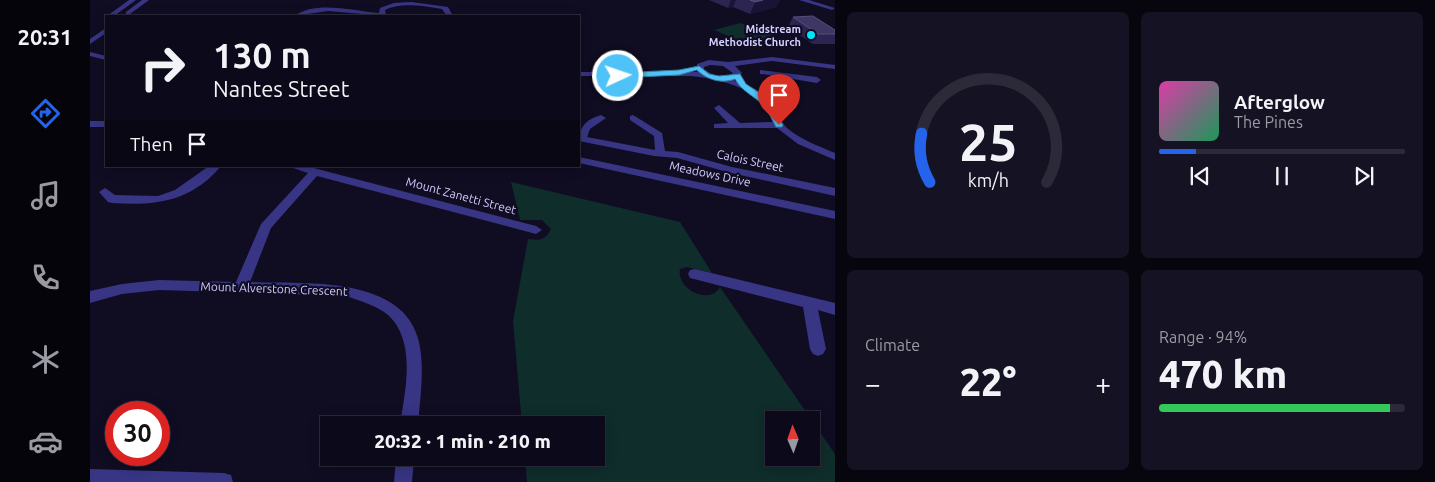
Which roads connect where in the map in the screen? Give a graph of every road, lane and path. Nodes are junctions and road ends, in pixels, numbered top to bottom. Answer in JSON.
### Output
{"nodes":[{"id":1,"x":133,"y":0,"type":"edge"},
{"id":2,"x":146,"y":0,"type":"edge"},
{"id":3,"x":802,"y":0,"type":"edge"},
{"id":4,"x":834,"y":8,"type":"edge"},
{"id":5,"x":111,"y":15,"type":"edge"},
{"id":6,"x":125,"y":15,"type":"edge"},
{"id":7,"x":299,"y":15,"type":"edge"},
{"id":8,"x":382,"y":15,"type":"edge"},
{"id":9,"x":450,"y":15,"type":"edge"},
{"id":10,"x":105,"y":31,"type":"edge"},
{"id":11,"x":90,"y":42,"type":"edge"},
{"id":12,"x":90,"y":56,"type":"edge"},
{"id":13,"x":104,"y":57,"type":"edge"},
{"id":14,"x":726,"y":65,"type":"junction"},
{"id":15,"x":835,"y":67,"type":"edge"},
{"id":16,"x":699,"y":68,"type":"junction"},
{"id":17,"x":766,"y":70,"type":"junction"},
{"id":18,"x":679,"y":72,"type":"junction"},
{"id":19,"x":737,"y":73,"type":"junction"},
{"id":20,"x":580,"y":74,"type":"edge"},
{"id":21,"x":835,"y":74,"type":"edge"},
{"id":22,"x":706,"y":75,"type":"junction"},
{"id":23,"x":719,"y":79,"type":"junction"},
{"id":24,"x":817,"y":80,"type":"dead end"},
{"id":25,"x":742,"y":86,"type":"junction"},
{"id":26,"x":720,"y":108,"type":"dead end"},
{"id":27,"x":600,"y":118,"type":"dead end"},
{"id":28,"x":633,"y":118,"type":"dead end"},
{"id":29,"x":90,"y":124,"type":"edge"},
{"id":30,"x":105,"y":124,"type":"edge"},
{"id":31,"x":779,"y":125,"type":"junction"},
{"id":32,"x":717,"y":126,"type":"dead end"},
{"id":33,"x":738,"y":126,"type":"junction"},
{"id":34,"x":580,"y":138,"type":"edge"},
{"id":35,"x":660,"y":154,"type":"junction"},
{"id":36,"x":835,"y":157,"type":"edge"},
{"id":37,"x":580,"y":160,"type":"edge"},
{"id":38,"x":215,"y":167,"type":"edge"},
{"id":39,"x":296,"y":167,"type":"edge"},
{"id":40,"x":316,"y":172,"type":"junction"},
{"id":41,"x":105,"y":192,"type":"dead end"},
{"id":42,"x":835,"y":192,"type":"edge"},
{"id":43,"x":835,"y":215,"type":"edge"},
{"id":44,"x":536,"y":230,"type":"dead end"},
{"id":45,"x":695,"y":274,"type":"dead end"},
{"id":46,"x":240,"y":288,"type":"junction"},
{"id":47,"x":90,"y":297,"type":"edge"},
{"id":48,"x":810,"y":303,"type":"junction"},
{"id":49,"x":835,"y":309,"type":"edge"},
{"id":50,"x":818,"y":349,"type":"dead end"},
{"id":51,"x":410,"y":416,"type":"edge"},
{"id":52,"x":404,"y":466,"type":"edge"},
{"id":53,"x":90,"y":478,"type":"edge"},
{"id":54,"x":224,"y":482,"type":"edge"},
{"id":55,"x":403,"y":482,"type":"edge"}],
"edges":[{"from":1,"to":5,"type":"street"},
{"from":2,"to":6,"type":"street"},
{"from":3,"to":4,"type":"street"},
{"from":7,"to":8,"type":"street"},
{"from":8,"to":9,"type":"street"},
{"from":10,"to":11,"type":"street"},
{"from":12,"to":13,"type":"street"},
{"from":14,"to":15,"type":"street"},
{"from":14,"to":16,"type":"street"},
{"from":14,"to":19,"type":"street"},
{"from":16,"to":18,"type":"street"},
{"from":16,"to":22,"type":"street"},
{"from":17,"to":19,"type":"street"},
{"from":17,"to":21,"type":"street"},
{"from":17,"to":24,"type":"street"},
{"from":18,"to":20,"type":"street"},
{"from":18,"to":22,"type":"street"},
{"from":19,"to":23,"type":"street"},
{"from":19,"to":25,"type":"street"},
{"from":22,"to":23,"type":"street"},
{"from":23,"to":25,"type":"street"},
{"from":25,"to":31,"type":"street"},
{"from":26,"to":33,"type":"street"},
{"from":27,"to":34,"type":"street","name":"Calois Street"},
{"from":28,"to":35,"type":"street"},
{"from":29,"to":30,"type":"street"},
{"from":31,"to":33,"type":"street"},
{"from":31,"to":36,"type":"street"},
{"from":32,"to":33,"type":"street"},
{"from":34,"to":35,"type":"street","name":"Calois Street"},
{"from":35,"to":42,"type":"street","name":"Calois Street"},
{"from":37,"to":43,"type":"street","name":"Meadows Drive"},
{"from":38,"to":41,"type":"street"},
{"from":39,"to":40,"type":"street","name":"Mount Zanetti Street"},
{"from":40,"to":44,"type":"street","name":"Mount Zanetti Street"},
{"from":40,"to":46,"type":"street"},
{"from":45,"to":48,"type":"street"},
{"from":46,"to":47,"type":"street","name":"Mount Alverstone Crescent"},
{"from":46,"to":51,"type":"street","name":"Mount Alverstone Crescent"},
{"from":48,"to":49,"type":"street"},
{"from":48,"to":50,"type":"street"},
{"from":52,"to":55,"type":"street"},
{"from":53,"to":54,"type":"street"}]}
